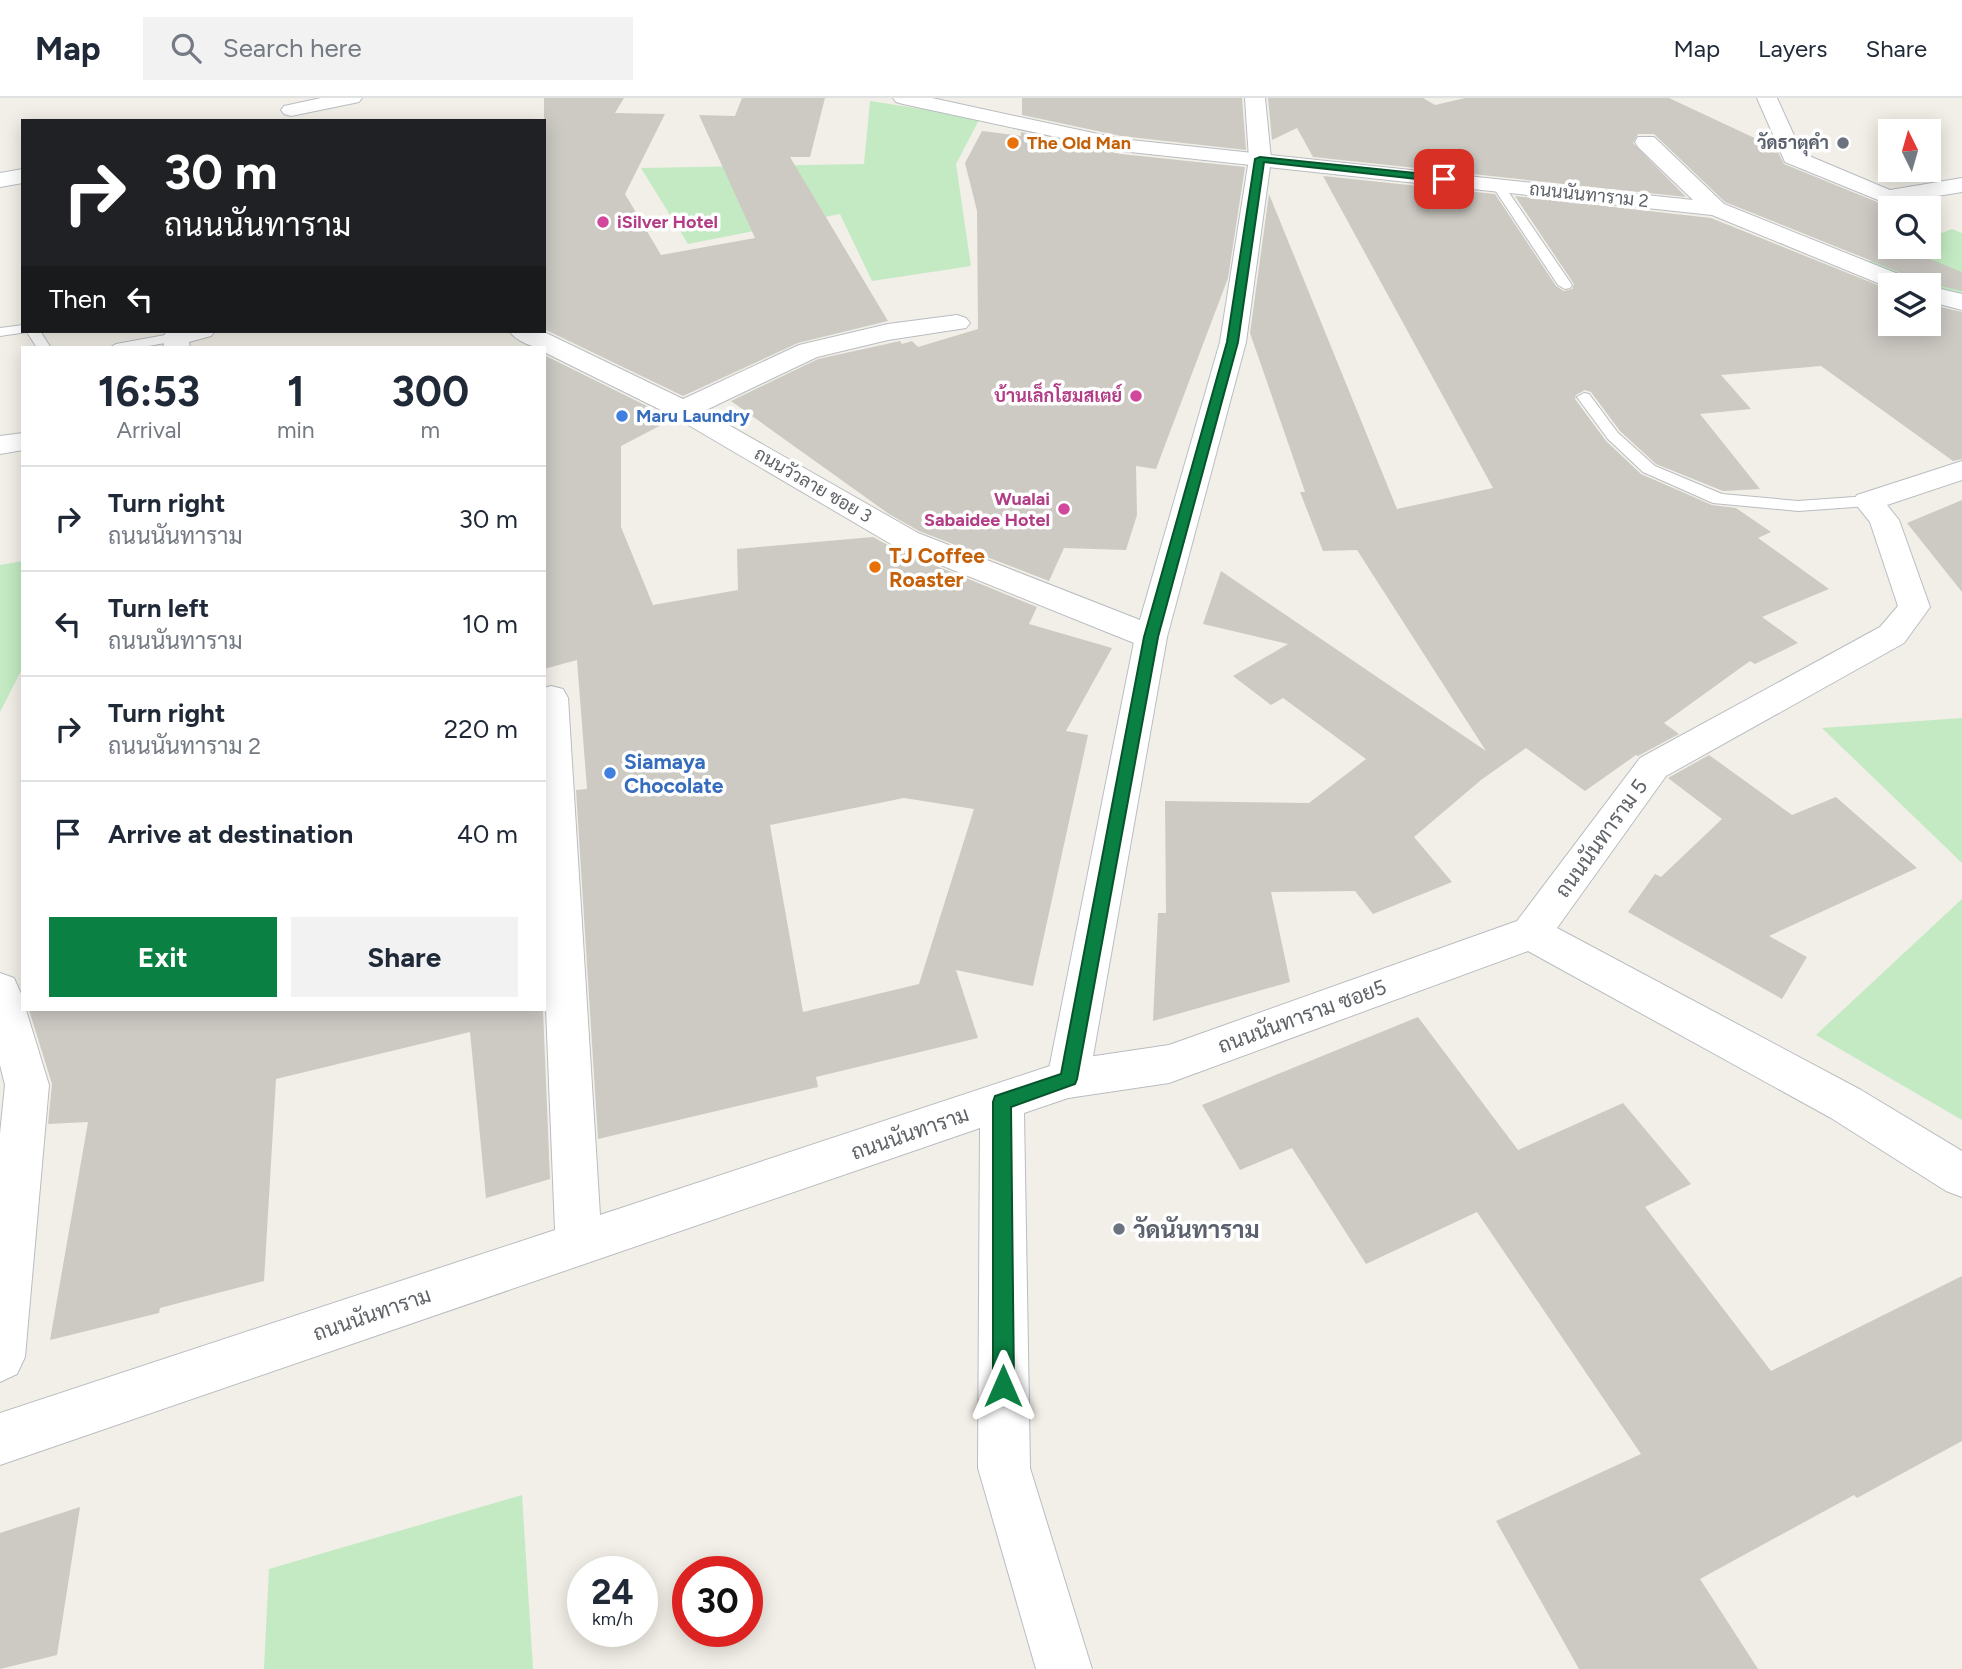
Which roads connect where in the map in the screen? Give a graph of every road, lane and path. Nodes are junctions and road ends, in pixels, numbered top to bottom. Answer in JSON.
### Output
{"nodes":[{"id":1,"x":352,"y":98,"type":"edge"},
{"id":2,"x":903,"y":98,"type":"edge"},
{"id":3,"x":1255,"y":98,"type":"edge"},
{"id":4,"x":1767,"y":98,"type":"edge"},
{"id":5,"x":285,"y":110,"type":"edge"},
{"id":6,"x":1646,"y":142,"type":"dead end"},
{"id":7,"x":1260,"y":159,"type":"junction"},
{"id":8,"x":21,"y":176,"type":"edge"},
{"id":9,"x":0,"y":180,"type":"edge"},
{"id":10,"x":1497,"y":184,"type":"junction"},
{"id":11,"x":1962,"y":185,"type":"edge"},
{"id":12,"x":1716,"y":209,"type":"junction"},
{"id":13,"x":1878,"y":274,"type":"edge"},
{"id":14,"x":1565,"y":285,"type":"dead end"},
{"id":15,"x":1941,"y":296,"type":"edge"},
{"id":16,"x":1962,"y":302,"type":"edge"},
{"id":17,"x":957,"y":323,"type":"dead end"},
{"id":18,"x":21,"y":329,"type":"edge"},
{"id":19,"x":0,"y":332,"type":"edge"},
{"id":20,"x":198,"y":333,"type":"edge"},
{"id":21,"x":526,"y":333,"type":"edge"},
{"id":22,"x":177,"y":343,"type":"edge"},
{"id":23,"x":140,"y":346,"type":"edge"},
{"id":24,"x":1584,"y":397,"type":"dead end"},
{"id":25,"x":683,"y":410,"type":"junction"},
{"id":26,"x":21,"y":441,"type":"edge"},
{"id":27,"x":0,"y":445,"type":"edge"},
{"id":28,"x":1962,"y":470,"type":"edge"},
{"id":29,"x":1868,"y":501,"type":"junction"},
{"id":30,"x":1151,"y":637,"type":"junction"},
{"id":31,"x":551,"y":698,"type":"dead end"},
{"id":32,"x":1531,"y":933,"type":"junction"},
{"id":33,"x":0,"y":990,"type":"edge"},
{"id":34,"x":1069,"y":1079,"type":"junction"},
{"id":35,"x":1002,"y":1102,"type":"junction"},
{"id":36,"x":1962,"y":1176,"type":"edge"},
{"id":37,"x":579,"y":1245,"type":"junction"},
{"id":38,"x":0,"y":1357,"type":"edge"},
{"id":39,"x":0,"y":1439,"type":"edge"},
{"id":40,"x":1064,"y":1669,"type":"edge"}],
"edges":[{"from":1,"to":5,"type":"street"},
{"from":2,"to":7,"type":"street","name":"ถนนนันทาราม 2"},
{"from":3,"to":7,"type":"street"},
{"from":4,"to":11,"type":"street"},
{"from":6,"to":12,"type":"street"},
{"from":7,"to":10,"type":"street","name":"ถนนนันทาราม 2"},
{"from":7,"to":30,"type":"street"},
{"from":8,"to":9,"type":"street"},
{"from":10,"to":12,"type":"street","name":"ถนนนันทาราม 2"},
{"from":10,"to":14,"type":"lane"},
{"from":12,"to":13,"type":"street","name":"ถนนนันทาราม 2"},
{"from":15,"to":16,"type":"street"},
{"from":17,"to":25,"type":"street"},
{"from":18,"to":19,"type":"lane"},
{"from":20,"to":22,"type":"street"},
{"from":21,"to":25,"type":"street","name":"ถนนวัวลาย ซอย 3"},
{"from":22,"to":23,"type":"lane"},
{"from":24,"to":29,"type":"lane"},
{"from":25,"to":30,"type":"street","name":"ถนนวัวลาย ซอย 3"},
{"from":26,"to":27,"type":"street"},
{"from":28,"to":29,"type":"street"},
{"from":29,"to":32,"type":"street","name":"ถนนนันทาราม 5"},
{"from":30,"to":34,"type":"street"},
{"from":31,"to":37,"type":"street"},
{"from":32,"to":34,"type":"street","name":"ถนนนันทาราม ซอย5"},
{"from":32,"to":36,"type":"street"},
{"from":33,"to":38,"type":"street"},
{"from":34,"to":35,"type":"street","name":"ถนนนันทาราม"},
{"from":35,"to":37,"type":"street","name":"ถนนนันทาราม"},
{"from":35,"to":40,"type":"street"},
{"from":37,"to":39,"type":"street","name":"ถนนนันทาราม"}]}
